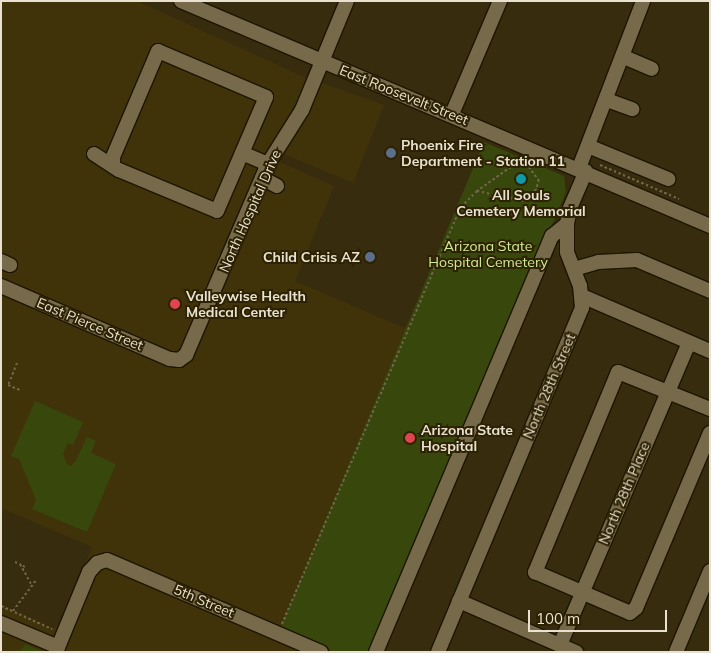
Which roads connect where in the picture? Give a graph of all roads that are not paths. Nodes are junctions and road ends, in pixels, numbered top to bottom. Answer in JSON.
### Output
{"nodes":[{"id":1,"x":181,"y":1,"type":"edge"},
{"id":2,"x":347,"y":1,"type":"edge"},
{"id":3,"x":500,"y":1,"type":"edge"},
{"id":4,"x":643,"y":1,"type":"edge"},
{"id":5,"x":624,"y":57,"type":"junction"},
{"id":6,"x":322,"y":62,"type":"junction"},
{"id":7,"x":652,"y":69,"type":"dead end"},
{"id":8,"x":607,"y":100,"type":"junction"},
{"id":9,"x":632,"y":109,"type":"dead end"},
{"id":10,"x":452,"y":114,"type":"junction"},
{"id":11,"x":588,"y":146,"type":"junction"},
{"id":12,"x":242,"y":153,"type":"junction"},
{"id":13,"x":96,"y":154,"type":"dead end"},
{"id":14,"x":113,"y":161,"type":"junction"},
{"id":15,"x":268,"y":164,"type":"junction"},
{"id":16,"x":583,"y":169,"type":"junction"},
{"id":17,"x":262,"y":178,"type":"junction"},
{"id":18,"x":668,"y":179,"type":"dead end"},
{"id":19,"x":277,"y":186,"type":"dead end"},
{"id":20,"x":567,"y":224,"type":"junction"},
{"id":21,"x":710,"y":226,"type":"edge"},
{"id":22,"x":574,"y":269,"type":"junction"},
{"id":23,"x":1,"y":286,"type":"edge"},
{"id":24,"x":710,"y":291,"type":"edge"},
{"id":25,"x":582,"y":296,"type":"junction"},
{"id":26,"x":689,"y":342,"type":"junction"},
{"id":27,"x":710,"y":351,"type":"edge"},
{"id":28,"x":180,"y":360,"type":"joint"},
{"id":29,"x":668,"y":391,"type":"junction"},
{"id":30,"x":710,"y":409,"type":"edge"},
{"id":31,"x":710,"y":433,"type":"edge"},
{"id":32,"x":710,"y":571,"type":"edge"},
{"id":33,"x":582,"y":594,"type":"junction"},
{"id":34,"x":459,"y":602,"type":"junction"},
{"id":35,"x":1,"y":623,"type":"edge"},
{"id":36,"x":560,"y":645,"type":"junction"},
{"id":37,"x":57,"y":649,"type":"edge"},
{"id":38,"x":321,"y":652,"type":"edge"},
{"id":39,"x":376,"y":652,"type":"edge"},
{"id":40,"x":438,"y":652,"type":"edge"},
{"id":41,"x":576,"y":652,"type":"edge"},
{"id":42,"x":676,"y":652,"type":"edge"}],
"edges":[{"from":1,"to":6,"type":"street","name":"East Roosevelt Street"},
{"from":2,"to":6,"type":"street","name":"North Hospital Drive"},
{"from":3,"to":10,"type":"street"},
{"from":4,"to":5,"type":"street"},
{"from":5,"to":7,"type":"street"},
{"from":5,"to":8,"type":"street"},
{"from":6,"to":10,"type":"street","name":"East Roosevelt Street"},
{"from":6,"to":15,"type":"street","name":"North Hospital Drive"},
{"from":8,"to":9,"type":"street"},
{"from":8,"to":11,"type":"street"},
{"from":10,"to":16,"type":"street","name":"East Roosevelt Street"},
{"from":11,"to":16,"type":"street"},
{"from":11,"to":18,"type":"street"},
{"from":12,"to":14,"type":"street"},
{"from":12,"to":14,"type":"street"},
{"from":12,"to":15,"type":"street"},
{"from":13,"to":14,"type":"street"},
{"from":15,"to":17,"type":"street","name":"North Hospital Drive"},
{"from":16,"to":20,"type":"street"},
{"from":16,"to":21,"type":"street","name":"East Roosevelt Street"},
{"from":17,"to":19,"type":"street"},
{"from":17,"to":28,"type":"street","name":"North Hospital Drive"},
{"from":20,"to":22,"type":"street"},
{"from":20,"to":39,"type":"street"},
{"from":22,"to":24,"type":"street"},
{"from":22,"to":25,"type":"street"},
{"from":23,"to":28,"type":"street","name":"East Pierce Street"},
{"from":25,"to":26,"type":"street"},
{"from":25,"to":34,"type":"street","name":"North 28th Street"},
{"from":26,"to":27,"type":"street"},
{"from":26,"to":29,"type":"street","name":"North 28th Place"},
{"from":29,"to":30,"type":"street"},
{"from":29,"to":33,"type":"street","name":"North 28th Place"},
{"from":29,"to":33,"type":"street"},
{"from":31,"to":33,"type":"street"},
{"from":32,"to":42,"type":"street"},
{"from":33,"to":36,"type":"street","name":"North 28th Place"},
{"from":34,"to":36,"type":"street"},
{"from":34,"to":40,"type":"street","name":"North 28th Street"},
{"from":35,"to":37,"type":"street"},
{"from":36,"to":41,"type":"street"},
{"from":37,"to":38,"type":"street","name":"5th Street"}]}
